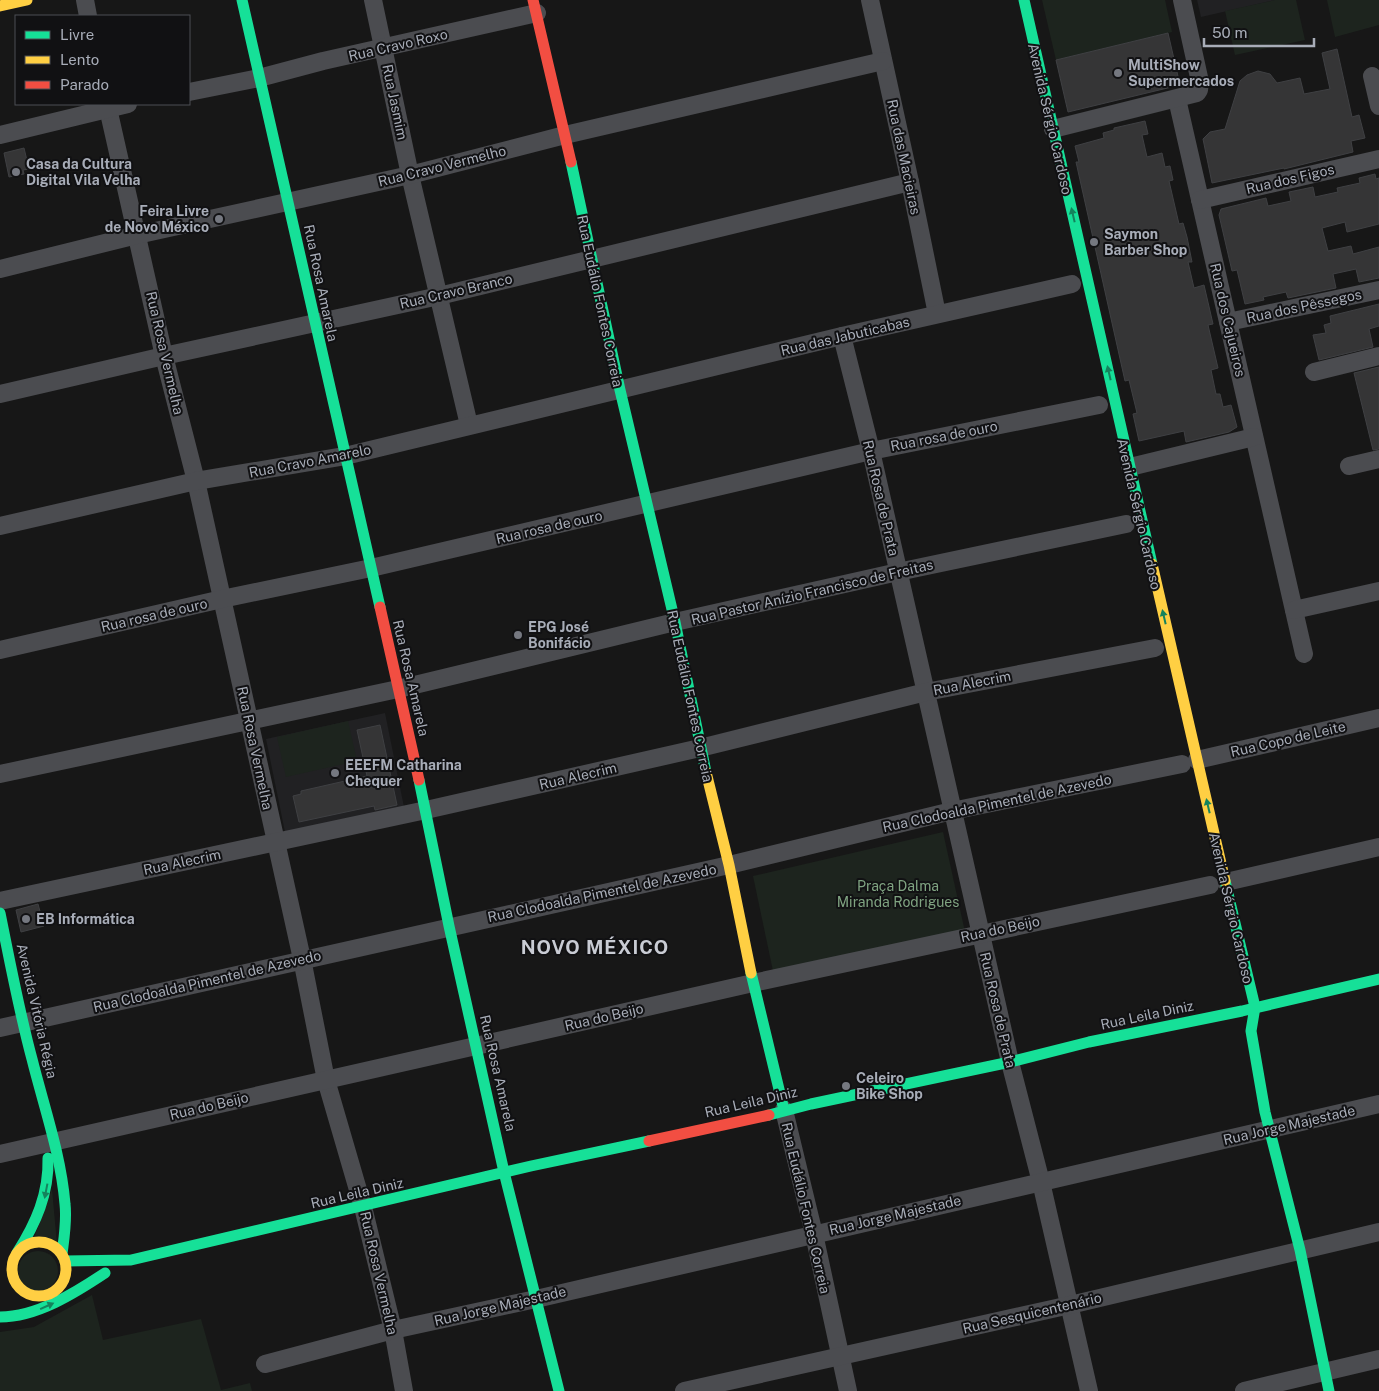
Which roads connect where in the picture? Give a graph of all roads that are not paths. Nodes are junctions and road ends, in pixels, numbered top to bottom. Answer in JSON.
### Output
{"nodes":[{"id":1,"x":27,"y":0,"type":"edge"},
{"id":2,"x":85,"y":0,"type":"edge"},
{"id":3,"x":242,"y":0,"type":"edge"},
{"id":4,"x":373,"y":0,"type":"edge"},
{"id":5,"x":870,"y":0,"type":"edge"},
{"id":6,"x":1024,"y":0,"type":"edge"},
{"id":7,"x":1182,"y":0,"type":"edge"},
{"id":8,"x":0,"y":6,"type":"edge"},
{"id":9,"x":535,"y":7,"type":"edge"},
{"id":10,"x":88,"y":15,"type":"edge"},
{"id":11,"x":383,"y":49,"type":"junction"},
{"id":12,"x":883,"y":61,"type":"junction"},
{"id":13,"x":1372,"y":76,"type":"dead end"},
{"id":14,"x":259,"y":78,"type":"junction"},
{"id":15,"x":190,"y":92,"type":"edge"},
{"id":16,"x":1177,"y":99,"type":"junction"},
{"id":17,"x":107,"y":106,"type":"edge"},
{"id":18,"x":1379,"y":106,"type":"edge"},
{"id":19,"x":1049,"y":130,"type":"junction"},
{"id":20,"x":0,"y":135,"type":"edge"},
{"id":21,"x":565,"y":136,"type":"junction"},
{"id":22,"x":1379,"y":158,"type":"edge"},
{"id":23,"x":410,"y":174,"type":"junction"},
{"id":24,"x":910,"y":182,"type":"junction"},
{"id":25,"x":1200,"y":200,"type":"junction"},
{"id":26,"x":288,"y":202,"type":"junction"},
{"id":27,"x":137,"y":235,"type":"junction"},
{"id":28,"x":591,"y":259,"type":"junction"},
{"id":29,"x":0,"y":269,"type":"edge"},
{"id":30,"x":1076,"y":283,"type":"junction"},
{"id":31,"x":1379,"y":290,"type":"edge"},
{"id":32,"x":439,"y":296,"type":"junction"},
{"id":33,"x":937,"y":314,"type":"junction"},
{"id":34,"x":1228,"y":322,"type":"junction"},
{"id":35,"x":314,"y":324,"type":"junction"},
{"id":36,"x":842,"y":336,"type":"junction"},
{"id":37,"x":164,"y":356,"type":"junction"},
{"id":38,"x":1379,"y":356,"type":"edge"},
{"id":39,"x":1314,"y":372,"type":"dead end"},
{"id":40,"x":620,"y":390,"type":"junction"},
{"id":41,"x":0,"y":394,"type":"edge"},
{"id":42,"x":1103,"y":404,"type":"junction"},
{"id":43,"x":470,"y":425,"type":"junction"},
{"id":44,"x":1254,"y":437,"type":"junction"},
{"id":45,"x":871,"y":451,"type":"junction"},
{"id":46,"x":345,"y":456,"type":"junction"},
{"id":47,"x":1379,"y":459,"type":"edge"},
{"id":48,"x":1349,"y":466,"type":"dead end"},
{"id":49,"x":1126,"y":468,"type":"junction"},
{"id":50,"x":196,"y":481,"type":"junction"},
{"id":51,"x":647,"y":504,"type":"junction"},
{"id":52,"x":1130,"y":524,"type":"junction"},
{"id":53,"x":0,"y":526,"type":"edge"},
{"id":54,"x":371,"y":568,"type":"junction"},
{"id":55,"x":898,"y":572,"type":"junction"},
{"id":56,"x":1379,"y":590,"type":"edge"},
{"id":57,"x":222,"y":599,"type":"junction"},
{"id":58,"x":1294,"y":610,"type":"junction"},
{"id":59,"x":675,"y":622,"type":"junction"},
{"id":60,"x":1159,"y":646,"type":"junction"},
{"id":61,"x":0,"y":650,"type":"edge"},
{"id":62,"x":1304,"y":654,"type":"dead end"},
{"id":63,"x":398,"y":689,"type":"junction"},
{"id":64,"x":926,"y":692,"type":"junction"},
{"id":65,"x":1379,"y":718,"type":"edge"},
{"id":66,"x":250,"y":722,"type":"junction"},
{"id":67,"x":700,"y":748,"type":"junction"},
{"id":68,"x":1186,"y":763,"type":"junction"},
{"id":69,"x":0,"y":774,"type":"edge"},
{"id":70,"x":426,"y":810,"type":"junction"},
{"id":71,"x":952,"y":811,"type":"junction"},
{"id":72,"x":276,"y":842,"type":"junction"},
{"id":73,"x":1379,"y":847,"type":"edge"},
{"id":74,"x":729,"y":865,"type":"junction"},
{"id":75,"x":1214,"y":884,"type":"junction"},
{"id":76,"x":0,"y":901,"type":"edge"},
{"id":77,"x":0,"y":913,"type":"edge"},
{"id":78,"x":449,"y":926,"type":"junction"},
{"id":79,"x":981,"y":933,"type":"junction"},
{"id":80,"x":302,"y":959,"type":"junction"},
{"id":81,"x":1379,"y":979,"type":"edge"},
{"id":82,"x":753,"y":983,"type":"junction"},
{"id":83,"x":1238,"y":1007,"type":"junction"},
{"id":84,"x":1255,"y":1007,"type":"junction"},
{"id":85,"x":23,"y":1022,"type":"junction"},
{"id":86,"x":0,"y":1028,"type":"edge"},
{"id":87,"x":1251,"y":1031,"type":"junction"},
{"id":88,"x":476,"y":1046,"type":"junction"},
{"id":89,"x":1010,"y":1062,"type":"junction"},
{"id":90,"x":326,"y":1080,"type":"junction"},
{"id":91,"x":1379,"y":1104,"type":"edge"},
{"id":92,"x":784,"y":1110,"type":"junction"},
{"id":93,"x":1269,"y":1129,"type":"junction"},
{"id":94,"x":50,"y":1142,"type":"junction"},
{"id":95,"x":0,"y":1154,"type":"edge"},
{"id":96,"x":504,"y":1172,"type":"junction"},
{"id":97,"x":1041,"y":1182,"type":"junction"},
{"id":98,"x":363,"y":1207,"type":"junction"},
{"id":99,"x":1379,"y":1232,"type":"edge"},
{"id":100,"x":814,"y":1234,"type":"junction"},
{"id":101,"x":1300,"y":1250,"type":"junction"},
{"id":102,"x":15,"y":1258,"type":"junction"},
{"id":103,"x":63,"y":1258,"type":"junction"},
{"id":104,"x":131,"y":1260,"type":"junction"},
{"id":105,"x":105,"y":1273,"type":"junction"},
{"id":106,"x":0,"y":1274,"type":"edge"},
{"id":107,"x":50,"y":1294,"type":"junction"},
{"id":108,"x":37,"y":1296,"type":"junction"},
{"id":109,"x":536,"y":1299,"type":"junction"},
{"id":110,"x":1070,"y":1305,"type":"junction"},
{"id":111,"x":0,"y":1309,"type":"edge"},
{"id":112,"x":0,"y":1317,"type":"edge"},
{"id":113,"x":392,"y":1330,"type":"junction"},
{"id":114,"x":840,"y":1356,"type":"junction"},
{"id":115,"x":1379,"y":1359,"type":"edge"},
{"id":116,"x":265,"y":1364,"type":"dead end"},
{"id":117,"x":1325,"y":1372,"type":"junction"},
{"id":118,"x":404,"y":1391,"type":"edge"},
{"id":119,"x":559,"y":1391,"type":"edge"},
{"id":120,"x":684,"y":1391,"type":"edge"},
{"id":121,"x":848,"y":1391,"type":"edge"},
{"id":122,"x":1089,"y":1391,"type":"edge"},
{"id":123,"x":1244,"y":1391,"type":"edge"},
{"id":124,"x":1329,"y":1391,"type":"edge"}],
"edges":[{"from":1,"to":8,"type":"street"},
{"from":2,"to":10,"type":"street"},
{"from":3,"to":14,"type":"street","name":"Rua Rosa Amarela"},
{"from":4,"to":11,"type":"street","name":"Rua Jasmim"},
{"from":5,"to":12,"type":"street","name":"Rua das Macieiras"},
{"from":6,"to":19,"type":"street","name":"Avenida Sérgio Cardoso"},
{"from":7,"to":16,"type":"street"},
{"from":9,"to":11,"type":"street","name":"Rua Cravo Roxo"},
{"from":9,"to":21,"type":"street","name":"Rua Eudálio Fontes Correia"},
{"from":11,"to":14,"type":"street","name":"Rua Cravo Roxo"},
{"from":11,"to":23,"type":"street","name":"Rua Jasmim"},
{"from":12,"to":21,"type":"street","name":"Rua Cravo Vermelho"},
{"from":12,"to":24,"type":"street","name":"Rua das Macieiras"},
{"from":13,"to":18,"type":"street"},
{"from":14,"to":15,"type":"street","name":"Rua Cravo Roxo"},
{"from":14,"to":26,"type":"street","name":"Rua Rosa Amarela"},
{"from":16,"to":19,"type":"street"},
{"from":16,"to":25,"type":"street","name":"Rua dos Cajueiros"},
{"from":17,"to":20,"type":"street"},
{"from":17,"to":27,"type":"street","name":"Rua Rosa Vermelha"},
{"from":30,"to":19,"type":"street","name":"Avenida Sérgio Cardoso","one_way":true},
{"from":21,"to":23,"type":"street","name":"Rua Cravo Vermelho"},
{"from":21,"to":28,"type":"street","name":"Rua Eudálio Fontes Correia"},
{"from":22,"to":25,"type":"street","name":"Rua dos Figos"},
{"from":23,"to":26,"type":"street","name":"Rua Cravo Vermelho"},
{"from":23,"to":32,"type":"street","name":"Rua Jasmim"},
{"from":24,"to":28,"type":"street","name":"Rua Cravo Branco"},
{"from":24,"to":33,"type":"street","name":"Rua das Macieiras"},
{"from":25,"to":34,"type":"street","name":"Rua dos Cajueiros"},
{"from":26,"to":27,"type":"street","name":"Rua Cravo Vermelho"},
{"from":26,"to":35,"type":"street","name":"Rua Rosa Amarela"},
{"from":27,"to":29,"type":"street","name":"Rua Cravo Vermelho"},
{"from":27,"to":37,"type":"street","name":"Rua Rosa Vermelha"},
{"from":28,"to":32,"type":"street","name":"Rua Cravo Branco"},
{"from":28,"to":40,"type":"street","name":"Rua Eudálio Fontes Correia"},
{"from":30,"to":33,"type":"street","name":"Rua das Jabuticabas"},
{"from":42,"to":30,"type":"street","name":"Avenida Sérgio Cardoso","one_way":true},
{"from":31,"to":34,"type":"street","name":"Rua dos Pêssegos"},
{"from":32,"to":35,"type":"street","name":"Rua Cravo Branco"},
{"from":32,"to":43,"type":"street","name":"Rua Jasmim"},
{"from":33,"to":36,"type":"street","name":"Rua das Jabuticabas"},
{"from":34,"to":44,"type":"street","name":"Rua dos Cajueiros"},
{"from":35,"to":37,"type":"street","name":"Rua Cravo Branco"},
{"from":35,"to":46,"type":"street","name":"Rua Rosa Amarela"},
{"from":36,"to":40,"type":"street","name":"Rua das Jabuticabas"},
{"from":36,"to":45,"type":"street","name":"Rua Rosa de Prata"},
{"from":37,"to":41,"type":"street","name":"Rua Cravo Branco"},
{"from":37,"to":50,"type":"street","name":"Rua Rosa Vermelha"},
{"from":38,"to":39,"type":"street"},
{"from":40,"to":43,"type":"street","name":"Rua Cravo Amarelo"},
{"from":40,"to":51,"type":"street","name":"Rua Eudálio Fontes Correia"},
{"from":42,"to":45,"type":"street","name":"Rua rosa de ouro"},
{"from":42,"to":49,"type":"street","name":"Avenida Sérgio Cardoso"},
{"from":43,"to":46,"type":"street","name":"Rua Cravo Amarelo"},
{"from":44,"to":49,"type":"street"},
{"from":44,"to":58,"type":"street","name":"Rua dos Cajueiros"},
{"from":45,"to":51,"type":"street","name":"Rua rosa de ouro"},
{"from":45,"to":55,"type":"street","name":"Rua Rosa de Prata"},
{"from":46,"to":50,"type":"street","name":"Rua Cravo Amarelo"},
{"from":46,"to":54,"type":"street","name":"Rua Rosa Amarela"},
{"from":47,"to":48,"type":"street"},
{"from":49,"to":52,"type":"street","name":"Avenida Sérgio Cardoso"},
{"from":50,"to":53,"type":"street","name":"Rua Cravo Amarelo"},
{"from":50,"to":57,"type":"street","name":"Rua Rosa Vermelha"},
{"from":51,"to":54,"type":"street","name":"Rua rosa de ouro"},
{"from":51,"to":59,"type":"street","name":"Rua Eudálio Fontes Correia"},
{"from":52,"to":55,"type":"street","name":"Rua Pastor Anízio Francisco de Freitas"},
{"from":60,"to":52,"type":"street","name":"Avenida Sérgio Cardoso","one_way":true},
{"from":54,"to":57,"type":"street","name":"Rua rosa de ouro"},
{"from":54,"to":63,"type":"street","name":"Rua Rosa Amarela"},
{"from":55,"to":59,"type":"street","name":"Rua Pastor Anízio Francisco de Freitas"},
{"from":55,"to":64,"type":"street","name":"Rua Rosa de Prata"},
{"from":56,"to":58,"type":"street"},
{"from":57,"to":61,"type":"street","name":"Rua rosa de ouro"},
{"from":57,"to":66,"type":"street","name":"Rua Rosa Vermelha"},
{"from":58,"to":62,"type":"street","name":"Rua dos Cajueiros"},
{"from":59,"to":63,"type":"street","name":"Rua Pastor Anízio Francisco de Freitas"},
{"from":59,"to":67,"type":"street","name":"Rua Eudálio Fontes Correia"},
{"from":60,"to":64,"type":"street","name":"Rua Alecrim"},
{"from":60,"to":68,"type":"street","name":"Avenida Sérgio Cardoso"},
{"from":63,"to":66,"type":"street","name":"Rua Pastor Anízio Francisco de Freitas"},
{"from":63,"to":70,"type":"street","name":"Rua Rosa Amarela"},
{"from":64,"to":67,"type":"street","name":"Rua Alecrim"},
{"from":64,"to":71,"type":"street","name":"Rua Rosa de Prata"},
{"from":65,"to":68,"type":"street","name":"Rua Copo de Leite"},
{"from":66,"to":69,"type":"street","name":"Rua Pastor Anízio Francisco de Freitas"},
{"from":66,"to":72,"type":"street","name":"Rua Rosa Vermelha"},
{"from":67,"to":70,"type":"street","name":"Rua Alecrim"},
{"from":67,"to":74,"type":"street","name":"Rua Eudálio Fontes Correia"},
{"from":68,"to":71,"type":"street","name":"Rua Clodoalda Pimentel de Azevedo"},
{"from":75,"to":68,"type":"street","name":"Avenida Sérgio Cardoso","one_way":true},
{"from":70,"to":72,"type":"street","name":"Rua Alecrim"},
{"from":70,"to":78,"type":"street","name":"Rua Rosa Amarela"},
{"from":71,"to":74,"type":"street","name":"Rua Clodoalda Pimentel de Azevedo"},
{"from":71,"to":79,"type":"street","name":"Rua Rosa de Prata"},
{"from":72,"to":76,"type":"street","name":"Rua Alecrim"},
{"from":72,"to":80,"type":"street","name":"Rua Rosa Vermelha"},
{"from":73,"to":75,"type":"street","name":"Rua do Beijo"},
{"from":74,"to":78,"type":"street","name":"Rua Clodoalda Pimentel de Azevedo"},
{"from":74,"to":82,"type":"street","name":"Rua Eudálio Fontes Correia"},
{"from":75,"to":79,"type":"street","name":"Rua do Beijo"},
{"from":75,"to":84,"type":"street","name":"Avenida Sérgio Cardoso"},
{"from":77,"to":85,"type":"street","name":"Avenida Vitória Régia"},
{"from":78,"to":80,"type":"street","name":"Rua Clodoalda Pimentel de Azevedo"},
{"from":78,"to":88,"type":"street","name":"Rua Rosa Amarela"},
{"from":79,"to":82,"type":"street","name":"Rua do Beijo"},
{"from":79,"to":89,"type":"street","name":"Rua Rosa de Prata"},
{"from":80,"to":85,"type":"street","name":"Rua Clodoalda Pimentel de Azevedo"},
{"from":80,"to":90,"type":"street","name":"Rua Rosa Vermelha"},
{"from":81,"to":84,"type":"street","name":"Rua Leila Diniz"},
{"from":82,"to":88,"type":"street","name":"Rua do Beijo"},
{"from":82,"to":92,"type":"street","name":"Rua Eudálio Fontes Correia"},
{"from":83,"to":84,"type":"street","name":"Rua Leila Diniz"},
{"from":83,"to":87,"type":"street","name":"Avenida Sérgio Cardoso"},
{"from":83,"to":89,"type":"street","name":"Rua Leila Diniz"},
{"from":84,"to":87,"type":"street","name":"Avenida Sérgio Cardoso"},
{"from":85,"to":86,"type":"street"},
{"from":85,"to":94,"type":"street","name":"Avenida Vitória Régia"},
{"from":87,"to":93,"type":"street","name":"Avenida Sérgio Cardoso"},
{"from":88,"to":90,"type":"street","name":"Rua do Beijo"},
{"from":88,"to":96,"type":"street","name":"Rua Rosa Amarela"},
{"from":89,"to":92,"type":"street","name":"Rua Leila Diniz"},
{"from":89,"to":97,"type":"street","name":"Rua Rosa de Prata"},
{"from":90,"to":94,"type":"street","name":"Rua do Beijo"},
{"from":90,"to":98,"type":"street","name":"Rua Rosa Vermelha"},
{"from":91,"to":93,"type":"street","name":"Rua Jorge Majestade"},
{"from":92,"to":96,"type":"street","name":"Rua Leila Diniz"},
{"from":92,"to":100,"type":"street","name":"Rua Eudálio Fontes Correia"},
{"from":93,"to":97,"type":"street","name":"Rua Jorge Majestade"},
{"from":93,"to":101,"type":"street","name":"Avenida Sérgio Cardoso"},
{"from":94,"to":95,"type":"street","name":"Rua do Beijo"},
{"from":94,"to":102,"type":"street","name":"Avenida Vitória Régia","one_way":true},
{"from":94,"to":103,"type":"street","name":"Avenida Vitória Régia"},
{"from":96,"to":98,"type":"street","name":"Rua Leila Diniz"},
{"from":96,"to":109,"type":"street","name":"Rua Rosa Amarela"},
{"from":97,"to":100,"type":"street","name":"Rua Jorge Majestade"},
{"from":97,"to":110,"type":"street","name":"Rua Rosa de Prata"},
{"from":98,"to":104,"type":"street","name":"Rua Leila Diniz"},
{"from":98,"to":113,"type":"street","name":"Rua Rosa Vermelha"},
{"from":99,"to":101,"type":"street","name":"Rua Sesquicentenário"},
{"from":100,"to":109,"type":"street","name":"Rua Jorge Majestade"},
{"from":100,"to":114,"type":"street","name":"Rua Eudálio Fontes Correia"},
{"from":101,"to":110,"type":"street","name":"Rua Sesquicentenário"},
{"from":101,"to":117,"type":"street","name":"Avenida Sérgio Cardoso"},
{"from":102,"to":103,"type":"street"},
{"from":102,"to":106,"type":"street"},
{"from":102,"to":108,"type":"street"},
{"from":103,"to":104,"type":"street","name":"Rua Leila Diniz"},
{"from":103,"to":107,"type":"street"},
{"from":104,"to":105,"type":"street","name":"Rua Leila Diniz"},
{"from":105,"to":107,"type":"street","name":"Rua Leila Diniz"},
{"from":112,"to":105,"type":"street","one_way":true},
{"from":107,"to":108,"type":"street"},
{"from":108,"to":111,"type":"street"},
{"from":109,"to":113,"type":"street","name":"Rua Jorge Majestade"},
{"from":109,"to":119,"type":"street","name":"Rua Rosa Amarela"},
{"from":110,"to":114,"type":"street","name":"Rua Sesquicentenário"},
{"from":110,"to":122,"type":"street","name":"Rua Rosa de Prata"},
{"from":113,"to":116,"type":"street","name":"Rua Jorge Majestade"},
{"from":113,"to":118,"type":"street","name":"Rua Rosa Vermelha"},
{"from":114,"to":120,"type":"street","name":"Rua Sesquicentenário"},
{"from":114,"to":121,"type":"street","name":"Rua Eudálio Fontes Correia"},
{"from":115,"to":117,"type":"street"},
{"from":117,"to":123,"type":"street"},
{"from":117,"to":124,"type":"street","name":"Avenida Sérgio Cardoso"}]}
